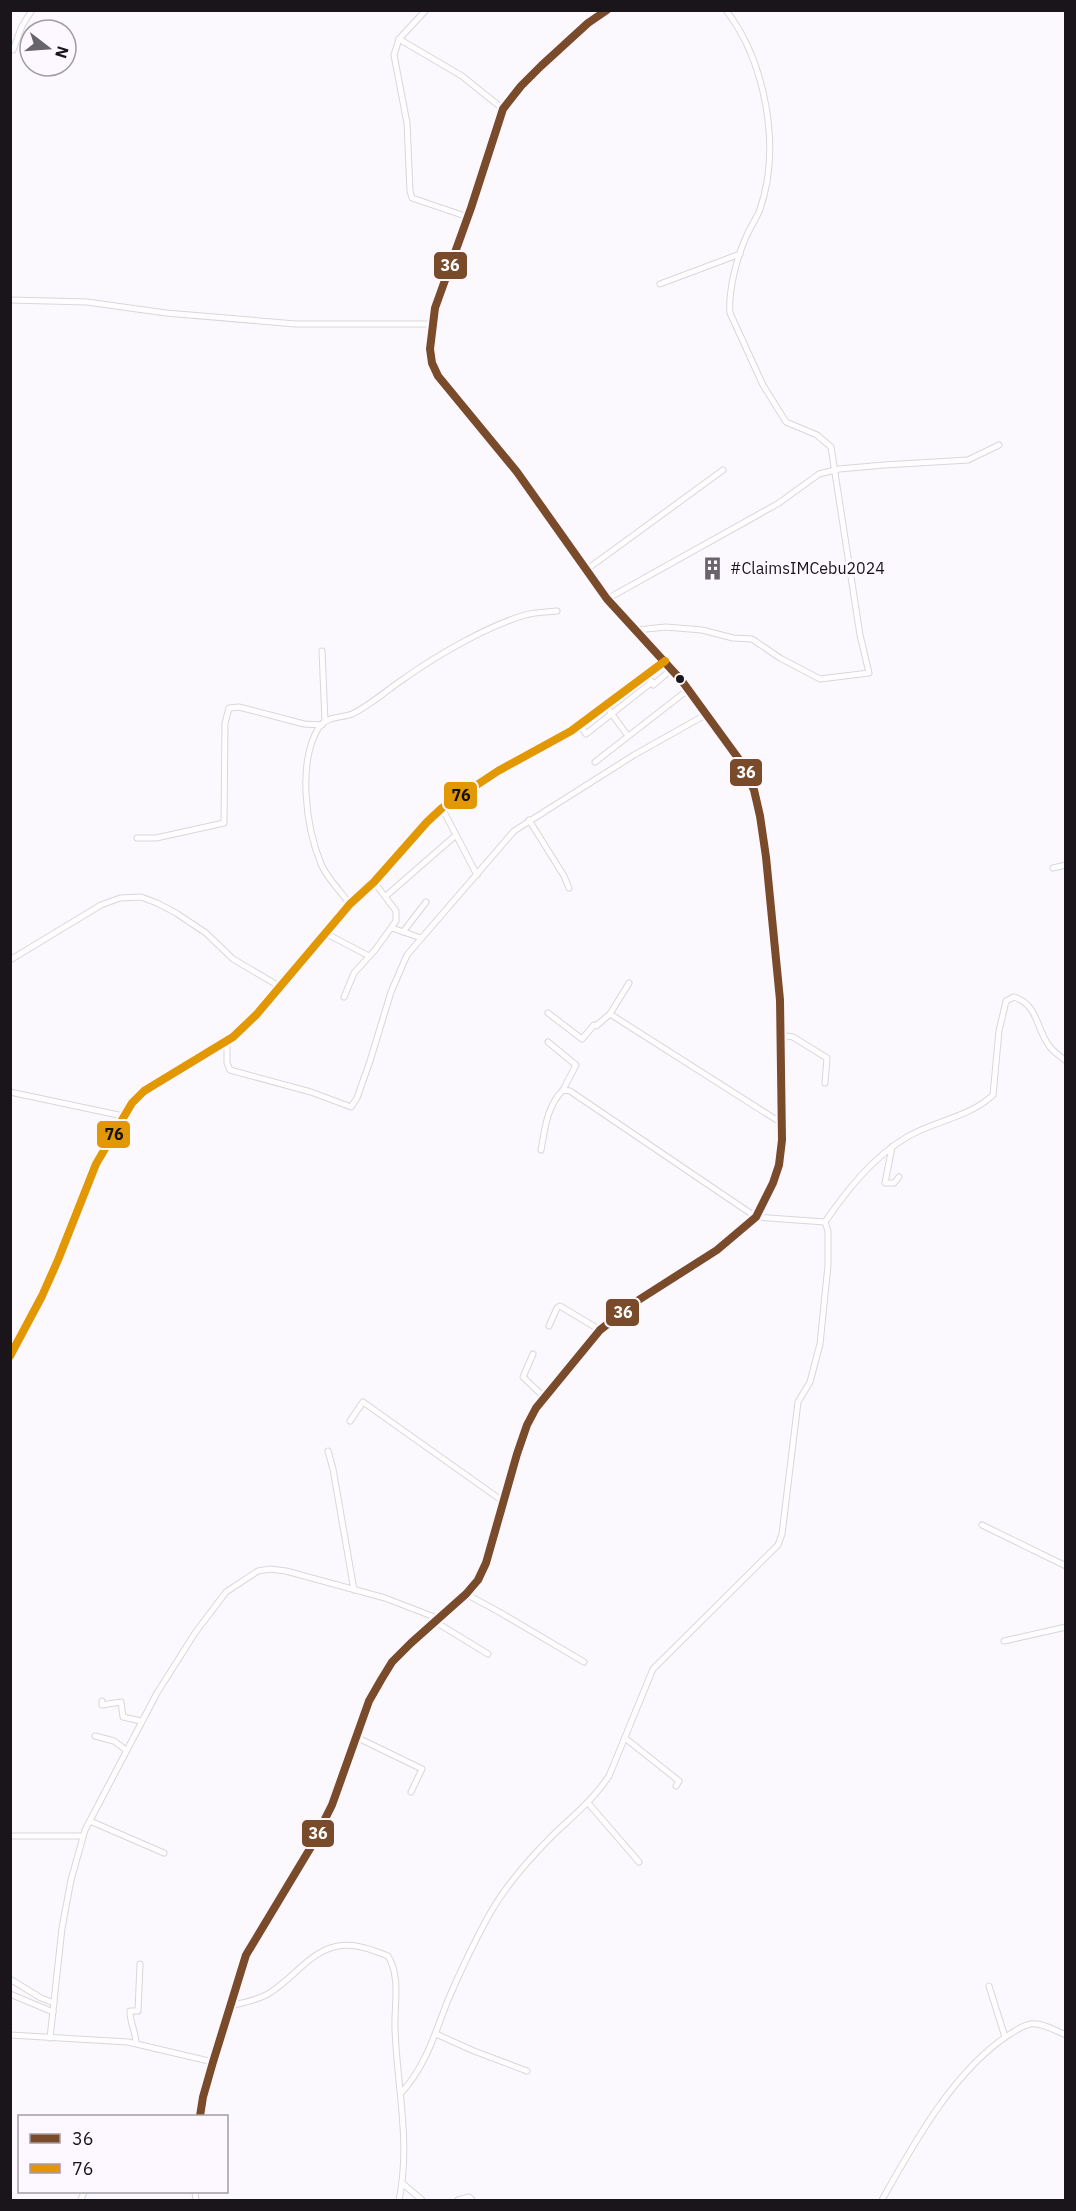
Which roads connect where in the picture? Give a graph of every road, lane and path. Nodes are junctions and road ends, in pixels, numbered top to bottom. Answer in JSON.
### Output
{"nodes":[{"id":1,"x":32,"y":10,"type":"edge"},
{"id":2,"x":426,"y":10,"type":"edge"},
{"id":3,"x":607,"y":10,"type":"edge"},
{"id":4,"x":726,"y":10,"type":"edge"},
{"id":5,"x":399,"y":39,"type":"junction"},
{"id":6,"x":13,"y":50,"type":"dead end"},
{"id":7,"x":503,"y":110,"type":"junction"},
{"id":8,"x":468,"y":217,"type":"junction"},
{"id":9,"x":740,"y":254,"type":"junction"},
{"id":10,"x":660,"y":284,"type":"dead end"},
{"id":11,"x":10,"y":300,"type":"edge"},
{"id":12,"x":432,"y":324,"type":"junction"},
{"id":13,"x":999,"y":445,"type":"dead end"},
{"id":14,"x":723,"y":470,"type":"dead end"},
{"id":15,"x":834,"y":470,"type":"junction"},
{"id":16,"x":585,"y":570,"type":"junction"},
{"id":17,"x":607,"y":599,"type":"junction"},
{"id":18,"x":557,"y":611,"type":"dead end"},
{"id":19,"x":636,"y":630,"type":"junction"},
{"id":20,"x":322,"y":651,"type":"dead end"},
{"id":21,"x":665,"y":661,"type":"junction"},
{"id":22,"x":672,"y":669,"type":"junction"},
{"id":23,"x":647,"y":675,"type":"junction"},
{"id":24,"x":652,"y":682,"type":"junction"},
{"id":25,"x":689,"y":689,"type":"junction"},
{"id":26,"x":606,"y":706,"type":"junction"},
{"id":27,"x":707,"y":714,"type":"junction"},
{"id":28,"x":612,"y":715,"type":"junction"},
{"id":29,"x":324,"y":723,"type":"junction"},
{"id":30,"x":580,"y":725,"type":"junction"},
{"id":31,"x":628,"y":736,"type":"junction"},
{"id":32,"x":595,"y":762,"type":"dead end"},
{"id":33,"x":442,"y":808,"type":"junction"},
{"id":34,"x":529,"y":820,"type":"junction"},
{"id":35,"x":456,"y":835,"type":"junction"},
{"id":36,"x":137,"y":838,"type":"dead end"},
{"id":37,"x":1065,"y":865,"type":"edge"},
{"id":38,"x":1053,"y":868,"type":"dead end"},
{"id":39,"x":477,"y":875,"type":"junction"},
{"id":40,"x":374,"y":882,"type":"junction"},
{"id":41,"x":569,"y":888,"type":"dead end"},
{"id":42,"x":386,"y":896,"type":"junction"},
{"id":43,"x":426,"y":902,"type":"dead end"},
{"id":44,"x":350,"y":904,"type":"junction"},
{"id":45,"x":392,"y":928,"type":"junction"},
{"id":46,"x":403,"y":932,"type":"junction"},
{"id":47,"x":325,"y":933,"type":"junction"},
{"id":48,"x":421,"y":938,"type":"junction"},
{"id":49,"x":369,"y":956,"type":"junction"},
{"id":50,"x":10,"y":960,"type":"edge"},
{"id":51,"x":630,"y":983,"type":"dead end"},
{"id":52,"x":279,"y":986,"type":"junction"},
{"id":53,"x":344,"y":997,"type":"dead end"},
{"id":54,"x":548,"y":1013,"type":"dead end"},
{"id":55,"x":610,"y":1014,"type":"junction"},
{"id":56,"x":780,"y":1035,"type":"junction"},
{"id":57,"x":227,"y":1041,"type":"junction"},
{"id":58,"x":548,"y":1042,"type":"dead end"},
{"id":59,"x":1065,"y":1061,"type":"edge"},
{"id":60,"x":825,"y":1083,"type":"dead end"},
{"id":61,"x":563,"y":1090,"type":"junction"},
{"id":62,"x":10,"y":1092,"type":"edge"},
{"id":63,"x":123,"y":1116,"type":"junction"},
{"id":64,"x":783,"y":1124,"type":"junction"},
{"id":65,"x":892,"y":1147,"type":"junction"},
{"id":66,"x":541,"y":1150,"type":"dead end"},
{"id":67,"x":899,"y":1177,"type":"dead end"},
{"id":68,"x":756,"y":1217,"type":"junction"},
{"id":69,"x":825,"y":1222,"type":"junction"},
{"id":70,"x":549,"y":1326,"type":"dead end"},
{"id":71,"x":600,"y":1330,"type":"junction"},
{"id":72,"x":533,"y":1354,"type":"dead end"},
{"id":73,"x":10,"y":1356,"type":"edge"},
{"id":74,"x":544,"y":1397,"type":"junction"},
{"id":75,"x":350,"y":1421,"type":"dead end"},
{"id":76,"x":328,"y":1451,"type":"dead end"},
{"id":77,"x":504,"y":1502,"type":"junction"},
{"id":78,"x":982,"y":1525,"type":"dead end"},
{"id":79,"x":1065,"y":1566,"type":"edge"},
{"id":80,"x":354,"y":1590,"type":"junction"},
{"id":81,"x":466,"y":1594,"type":"junction"},
{"id":82,"x":436,"y":1620,"type":"junction"},
{"id":83,"x":1065,"y":1626,"type":"edge"},
{"id":84,"x":1004,"y":1641,"type":"dead end"},
{"id":85,"x":488,"y":1654,"type":"dead end"},
{"id":86,"x":584,"y":1662,"type":"dead end"},
{"id":87,"x":102,"y":1701,"type":"dead end"},
{"id":88,"x":141,"y":1721,"type":"junction"},
{"id":89,"x":95,"y":1736,"type":"dead end"},
{"id":90,"x":356,"y":1737,"type":"junction"},
{"id":91,"x":625,"y":1738,"type":"junction"},
{"id":92,"x":126,"y":1750,"type":"junction"},
{"id":93,"x":676,"y":1786,"type":"dead end"},
{"id":94,"x":411,"y":1792,"type":"dead end"},
{"id":95,"x":588,"y":1803,"type":"junction"},
{"id":96,"x":90,"y":1821,"type":"junction"},
{"id":97,"x":10,"y":1836,"type":"edge"},
{"id":98,"x":83,"y":1836,"type":"junction"},
{"id":99,"x":164,"y":1853,"type":"dead end"},
{"id":100,"x":639,"y":1862,"type":"dead end"},
{"id":101,"x":140,"y":1964,"type":"dead end"},
{"id":102,"x":10,"y":1979,"type":"edge"},
{"id":103,"x":989,"y":1986,"type":"dead end"},
{"id":104,"x":10,"y":1994,"type":"edge"},
{"id":105,"x":54,"y":2003,"type":"junction"},
{"id":106,"x":230,"y":2006,"type":"junction"},
{"id":107,"x":53,"y":2012,"type":"junction"},
{"id":108,"x":436,"y":2034,"type":"junction"},
{"id":109,"x":10,"y":2035,"type":"edge"},
{"id":110,"x":1065,"y":2035,"type":"edge"},
{"id":111,"x":1005,"y":2037,"type":"junction"},
{"id":112,"x":50,"y":2038,"type":"junction"},
{"id":113,"x":136,"y":2043,"type":"junction"},
{"id":114,"x":213,"y":2062,"type":"junction"},
{"id":115,"x":527,"y":2071,"type":"dead end"},
{"id":116,"x":400,"y":2093,"type":"junction"},
{"id":117,"x":200,"y":2115,"type":"edge"},
{"id":118,"x":402,"y":2183,"type":"junction"},
{"id":119,"x":399,"y":2200,"type":"edge"},
{"id":120,"x":422,"y":2200,"type":"edge"},
{"id":121,"x":458,"y":2200,"type":"edge"},
{"id":122,"x":472,"y":2200,"type":"edge"},
{"id":123,"x":882,"y":2200,"type":"edge"}],
"edges":[{"from":1,"to":6,"type":"street"},
{"from":2,"to":5,"type":"street"},
{"from":3,"to":7,"type":"street"},
{"from":4,"to":9,"type":"street"},
{"from":5,"to":7,"type":"street"},
{"from":5,"to":8,"type":"street"},
{"from":7,"to":8,"type":"street"},
{"from":8,"to":12,"type":"street"},
{"from":9,"to":10,"type":"street"},
{"from":9,"to":15,"type":"street"},
{"from":11,"to":12,"type":"street"},
{"from":12,"to":16,"type":"street"},
{"from":13,"to":15,"type":"street"},
{"from":14,"to":16,"type":"street"},
{"from":15,"to":17,"type":"street"},
{"from":15,"to":19,"type":"street"},
{"from":16,"to":17,"type":"street"},
{"from":17,"to":19,"type":"street"},
{"from":18,"to":29,"type":"street"},
{"from":19,"to":21,"type":"street"},
{"from":20,"to":29,"type":"street"},
{"from":21,"to":22,"type":"street"},
{"from":21,"to":23,"type":"street"},
{"from":22,"to":24,"type":"street"},
{"from":22,"to":25,"type":"street"},
{"from":23,"to":24,"type":"street"},
{"from":23,"to":26,"type":"street"},
{"from":24,"to":28,"type":"street"},
{"from":25,"to":27,"type":"street"},
{"from":25,"to":31,"type":"street"},
{"from":26,"to":28,"type":"street"},
{"from":26,"to":30,"type":"street"},
{"from":27,"to":34,"type":"street"},
{"from":27,"to":56,"type":"street"},
{"from":28,"to":30,"type":"street"},
{"from":28,"to":31,"type":"street"},
{"from":29,"to":36,"type":"street"},
{"from":29,"to":44,"type":"street"},
{"from":30,"to":33,"type":"street"},
{"from":31,"to":32,"type":"street"},
{"from":33,"to":35,"type":"street"},
{"from":33,"to":40,"type":"street"},
{"from":34,"to":39,"type":"street"},
{"from":34,"to":41,"type":"street"},
{"from":35,"to":39,"type":"street"},
{"from":35,"to":42,"type":"street"},
{"from":37,"to":38,"type":"street"},
{"from":39,"to":48,"type":"street"},
{"from":40,"to":42,"type":"street"},
{"from":40,"to":44,"type":"street"},
{"from":42,"to":45,"type":"street"},
{"from":43,"to":46,"type":"street"},
{"from":44,"to":47,"type":"street"},
{"from":45,"to":46,"type":"street"},
{"from":45,"to":49,"type":"street"},
{"from":46,"to":48,"type":"street"},
{"from":47,"to":49,"type":"street"},
{"from":47,"to":52,"type":"street"},
{"from":48,"to":57,"type":"street"},
{"from":49,"to":53,"type":"street"},
{"from":50,"to":52,"type":"street"},
{"from":51,"to":55,"type":"street"},
{"from":52,"to":57,"type":"street"},
{"from":54,"to":55,"type":"street"},
{"from":55,"to":64,"type":"street"},
{"from":56,"to":60,"type":"street"},
{"from":56,"to":64,"type":"street"},
{"from":57,"to":63,"type":"street"},
{"from":58,"to":61,"type":"street"},
{"from":59,"to":65,"type":"street"},
{"from":61,"to":66,"type":"street"},
{"from":61,"to":68,"type":"street"},
{"from":62,"to":63,"type":"street"},
{"from":63,"to":73,"type":"street"},
{"from":64,"to":68,"type":"street"},
{"from":65,"to":67,"type":"street"},
{"from":65,"to":69,"type":"street"},
{"from":68,"to":69,"type":"street"},
{"from":68,"to":71,"type":"street"},
{"from":69,"to":91,"type":"street"},
{"from":70,"to":71,"type":"street"},
{"from":71,"to":74,"type":"street"},
{"from":72,"to":74,"type":"street"},
{"from":74,"to":77,"type":"street"},
{"from":75,"to":77,"type":"street"},
{"from":76,"to":80,"type":"street"},
{"from":77,"to":81,"type":"street"},
{"from":78,"to":79,"type":"street"},
{"from":80,"to":82,"type":"street"},
{"from":80,"to":88,"type":"street"},
{"from":81,"to":82,"type":"street"},
{"from":81,"to":86,"type":"street"},
{"from":82,"to":85,"type":"street"},
{"from":82,"to":90,"type":"street"},
{"from":83,"to":84,"type":"street"},
{"from":87,"to":88,"type":"street"},
{"from":88,"to":92,"type":"street"},
{"from":89,"to":92,"type":"street"},
{"from":90,"to":94,"type":"street"},
{"from":90,"to":106,"type":"street"},
{"from":91,"to":93,"type":"street"},
{"from":91,"to":95,"type":"street"},
{"from":92,"to":96,"type":"street"},
{"from":95,"to":100,"type":"street"},
{"from":95,"to":108,"type":"street"},
{"from":96,"to":98,"type":"street"},
{"from":96,"to":99,"type":"street"},
{"from":97,"to":98,"type":"street"},
{"from":98,"to":105,"type":"street"},
{"from":101,"to":113,"type":"street"},
{"from":102,"to":105,"type":"street"},
{"from":103,"to":111,"type":"street"},
{"from":104,"to":107,"type":"street"},
{"from":105,"to":107,"type":"street"},
{"from":106,"to":114,"type":"street"},
{"from":106,"to":116,"type":"street"},
{"from":107,"to":112,"type":"street"},
{"from":108,"to":115,"type":"street"},
{"from":108,"to":116,"type":"street"},
{"from":109,"to":112,"type":"street"},
{"from":110,"to":111,"type":"street"},
{"from":111,"to":123,"type":"street"},
{"from":112,"to":113,"type":"street"},
{"from":113,"to":114,"type":"street"},
{"from":114,"to":117,"type":"street"},
{"from":116,"to":118,"type":"street"},
{"from":118,"to":119,"type":"street"},
{"from":118,"to":120,"type":"street"},
{"from":121,"to":122,"type":"street"}]}
